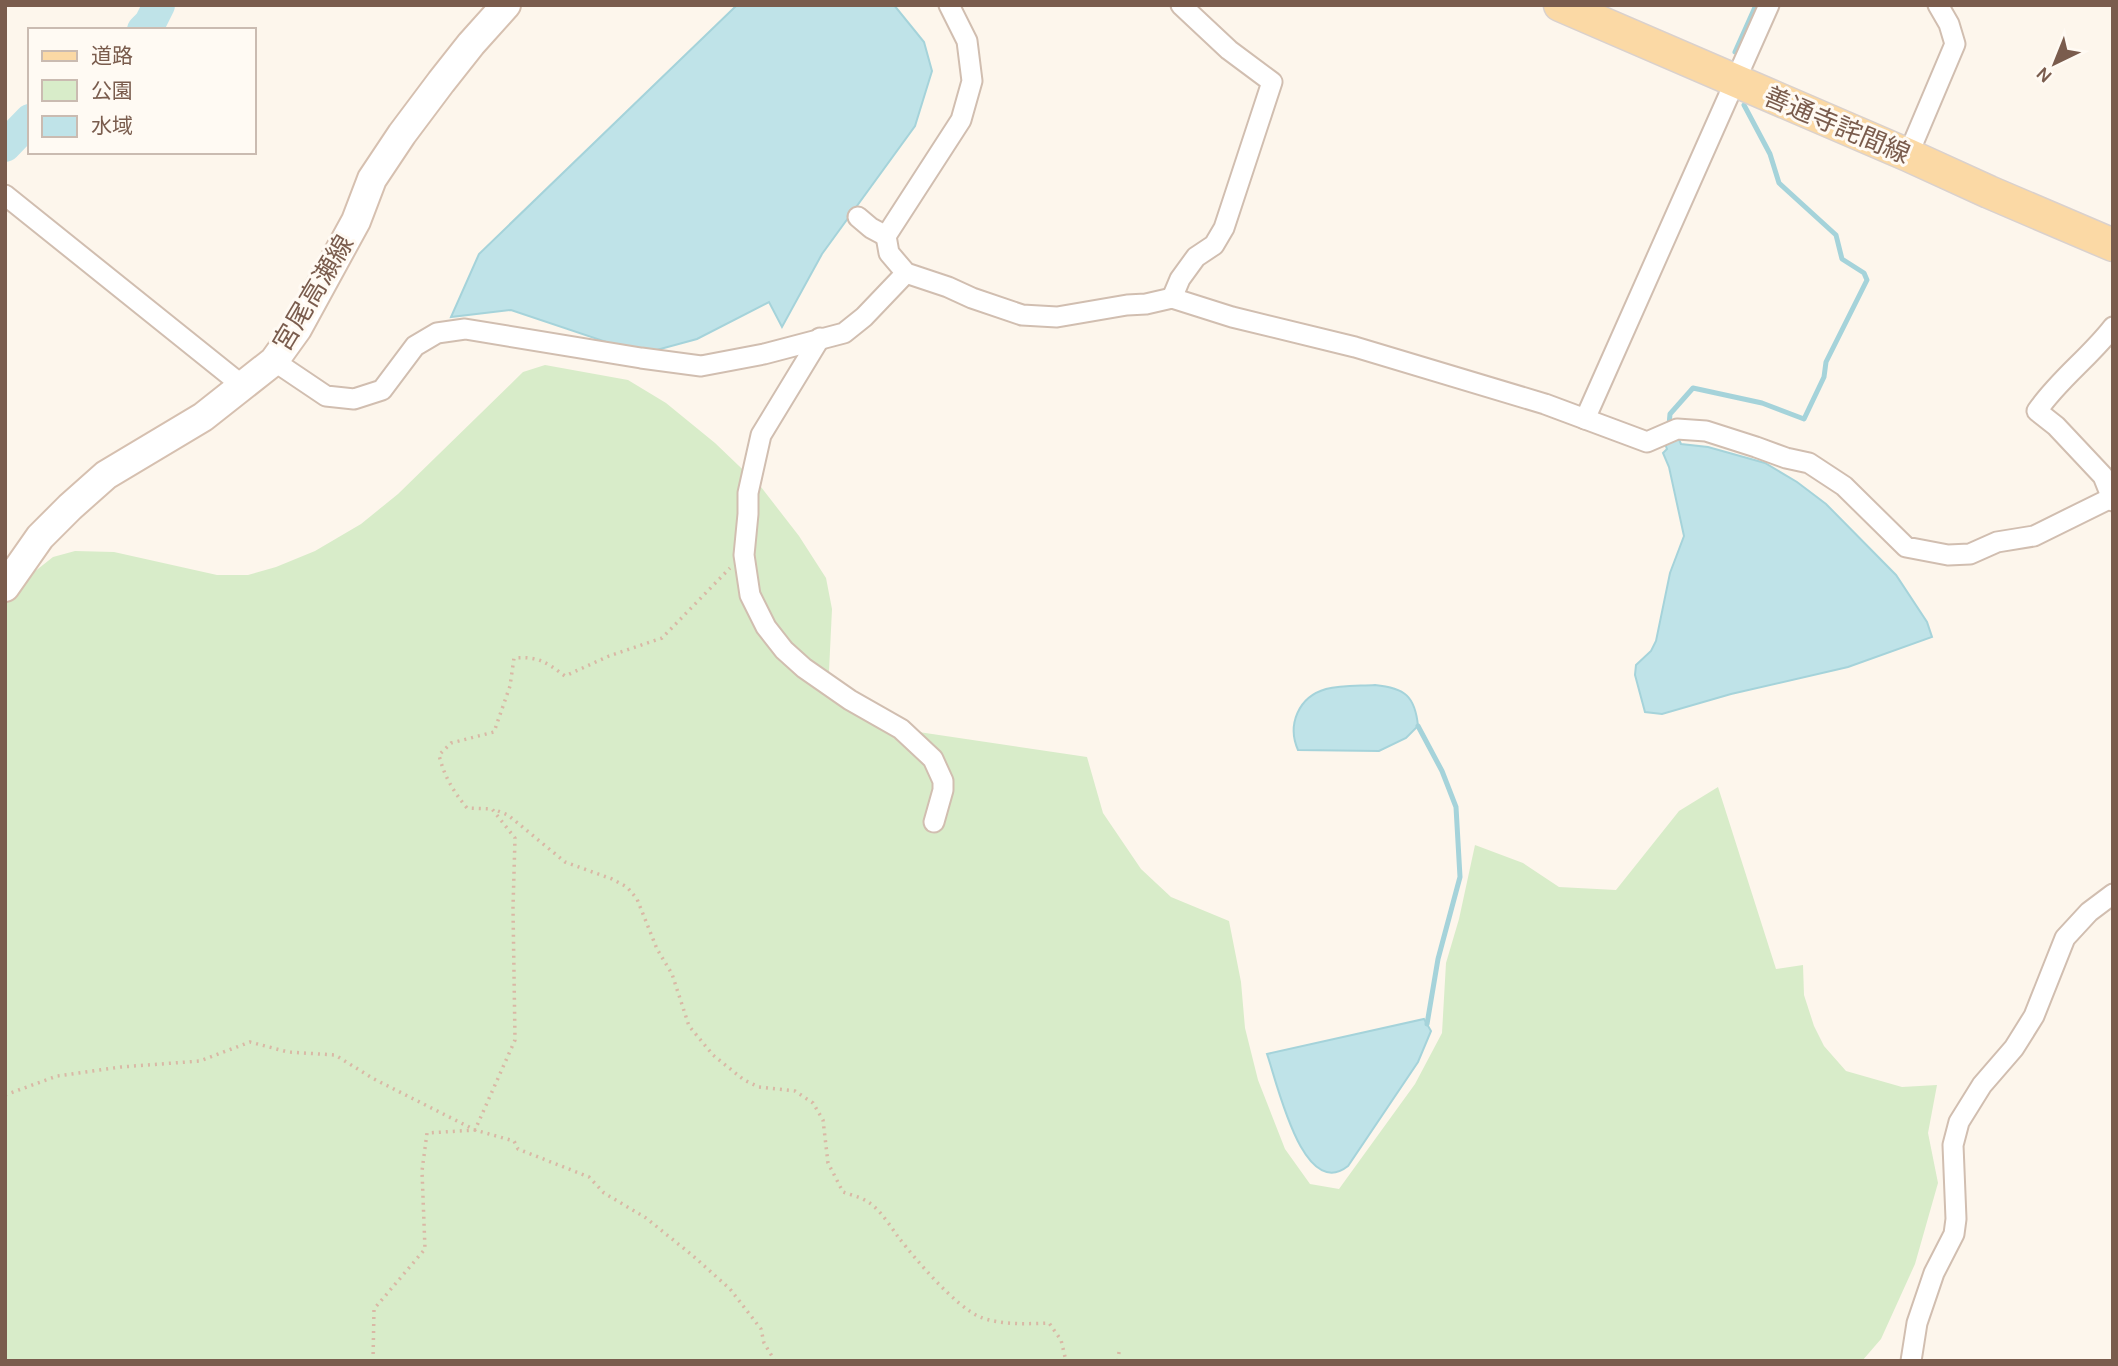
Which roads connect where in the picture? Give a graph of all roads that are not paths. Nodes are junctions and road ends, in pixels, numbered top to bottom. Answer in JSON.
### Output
{"nodes":[{"id":1,"x":506,"y":5,"type":"edge"},
{"id":2,"x":949,"y":5,"type":"edge"},
{"id":3,"x":1181,"y":5,"type":"edge"},
{"id":4,"x":1560,"y":5,"type":"edge"},
{"id":5,"x":1769,"y":5,"type":"edge"},
{"id":6,"x":1938,"y":5,"type":"edge"},
{"id":7,"x":1735,"y":82,"type":"junction"},
{"id":8,"x":1908,"y":155,"type":"junction"},
{"id":9,"x":5,"y":195,"type":"edge"},
{"id":10,"x":858,"y":217,"type":"dead end"},
{"id":11,"x":886,"y":236,"type":"junction"},
{"id":12,"x":2113,"y":245,"type":"edge"},
{"id":13,"x":906,"y":273,"type":"junction"},
{"id":14,"x":1172,"y":298,"type":"junction"},
{"id":15,"x":2113,"y":327,"type":"edge"},
{"id":16,"x":821,"y":338,"type":"junction"},
{"id":17,"x":274,"y":361,"type":"junction"},
{"id":18,"x":243,"y":386,"type":"junction"},
{"id":19,"x":1585,"y":419,"type":"junction"},
{"id":20,"x":2112,"y":499,"type":"edge"},
{"id":21,"x":5,"y":587,"type":"edge"},
{"id":22,"x":934,"y":822,"type":"dead end"},
{"id":23,"x":2113,"y":894,"type":"edge"},
{"id":24,"x":1911,"y":1361,"type":"edge"}],
"edges":[{"from":1,"to":17,"type":"main road","name":"宮尾高瀬線"},
{"from":2,"to":11,"type":"street"},
{"from":3,"to":14,"type":"street"},
{"from":4,"to":7,"type":"main road","name":"善通寺詫間線"},
{"from":5,"to":7,"type":"street"},
{"from":6,"to":8,"type":"street"},
{"from":7,"to":8,"type":"main road","name":"善通寺詫間線"},
{"from":7,"to":19,"type":"street"},
{"from":8,"to":12,"type":"main road","name":"善通寺詫間線"},
{"from":9,"to":18,"type":"street"},
{"from":10,"to":11,"type":"street"},
{"from":11,"to":13,"type":"street"},
{"from":13,"to":14,"type":"street"},
{"from":13,"to":16,"type":"street"},
{"from":14,"to":19,"type":"street"},
{"from":15,"to":20,"type":"street"},
{"from":16,"to":17,"type":"street"},
{"from":16,"to":22,"type":"street"},
{"from":17,"to":18,"type":"main road","name":"宮尾高瀬線"},
{"from":18,"to":21,"type":"main road","name":"宮尾高瀬線"},
{"from":19,"to":20,"type":"street"},
{"from":23,"to":24,"type":"street"}]}
